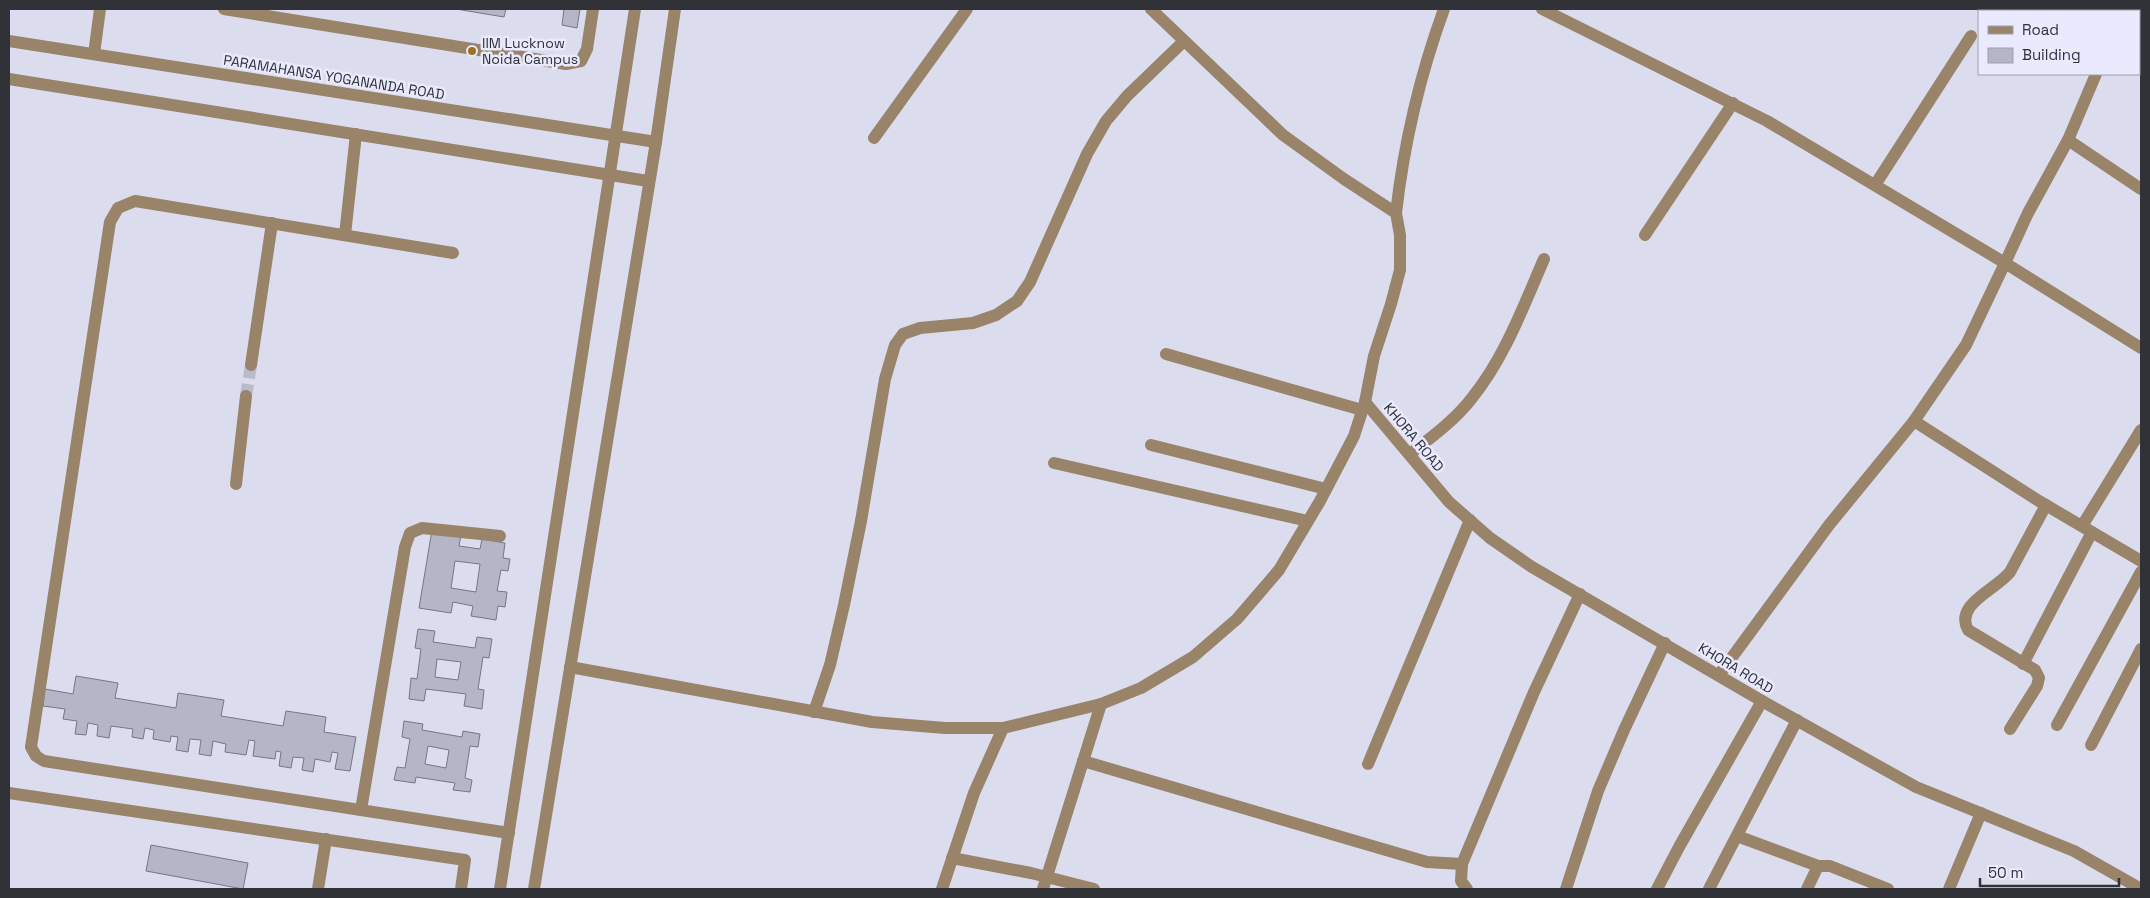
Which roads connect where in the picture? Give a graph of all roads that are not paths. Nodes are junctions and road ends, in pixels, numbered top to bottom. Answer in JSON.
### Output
{"nodes":[{"id":1,"x":100,"y":9,"type":"edge"},
{"id":2,"x":224,"y":9,"type":"edge"},
{"id":3,"x":593,"y":9,"type":"edge"},
{"id":4,"x":635,"y":9,"type":"edge"},
{"id":5,"x":675,"y":9,"type":"edge"},
{"id":6,"x":967,"y":9,"type":"edge"},
{"id":7,"x":1151,"y":9,"type":"edge"},
{"id":8,"x":1444,"y":9,"type":"edge"},
{"id":9,"x":1542,"y":9,"type":"edge"},
{"id":10,"x":244,"y":10,"type":"edge"},
{"id":11,"x":1971,"y":36,"type":"dead end"},
{"id":12,"x":9,"y":41,"type":"edge"},
{"id":13,"x":1184,"y":41,"type":"junction"},
{"id":14,"x":94,"y":54,"type":"junction"},
{"id":15,"x":2096,"y":75,"type":"edge"},
{"id":16,"x":9,"y":79,"type":"edge"},
{"id":17,"x":1733,"y":103,"type":"junction"},
{"id":18,"x":356,"y":134,"type":"junction"},
{"id":19,"x":616,"y":136,"type":"junction"},
{"id":20,"x":874,"y":138,"type":"dead end"},
{"id":21,"x":2068,"y":140,"type":"junction"},
{"id":22,"x":656,"y":142,"type":"junction"},
{"id":23,"x":609,"y":175,"type":"junction"},
{"id":24,"x":648,"y":181,"type":"junction"},
{"id":25,"x":1874,"y":185,"type":"junction"},
{"id":26,"x":2141,"y":189,"type":"edge"},
{"id":27,"x":1396,"y":213,"type":"junction"},
{"id":28,"x":272,"y":223,"type":"junction"},
{"id":29,"x":345,"y":235,"type":"junction"},
{"id":30,"x":1645,"y":235,"type":"dead end"},
{"id":31,"x":453,"y":253,"type":"dead end"},
{"id":32,"x":1544,"y":259,"type":"dead end"},
{"id":33,"x":2005,"y":263,"type":"junction"},
{"id":34,"x":2141,"y":348,"type":"edge"},
{"id":35,"x":1166,"y":354,"type":"dead end"},
{"id":36,"x":252,"y":365,"type":"tunnel mouth"},
{"id":37,"x":246,"y":396,"type":"tunnel mouth"},
{"id":38,"x":1364,"y":406,"type":"junction"},
{"id":39,"x":1914,"y":421,"type":"junction"},
{"id":40,"x":2141,"y":430,"type":"edge"},
{"id":41,"x":1151,"y":445,"type":"dead end"},
{"id":42,"x":1410,"y":454,"type":"junction"},
{"id":43,"x":1054,"y":463,"type":"dead end"},
{"id":44,"x":236,"y":484,"type":"dead end"},
{"id":45,"x":1326,"y":489,"type":"junction"},
{"id":46,"x":2046,"y":505,"type":"junction"},
{"id":47,"x":1470,"y":520,"type":"junction"},
{"id":48,"x":1308,"y":521,"type":"junction"},
{"id":49,"x":2087,"y":529,"type":"junction"},
{"id":50,"x":500,"y":536,"type":"dead end"},
{"id":51,"x":2141,"y":561,"type":"edge"},
{"id":52,"x":2141,"y":572,"type":"edge"},
{"id":53,"x":1580,"y":594,"type":"junction"},
{"id":54,"x":1666,"y":643,"type":"junction"},
{"id":55,"x":2141,"y":649,"type":"edge"},
{"id":56,"x":2023,"y":664,"type":"junction"},
{"id":57,"x":570,"y":667,"type":"junction"},
{"id":58,"x":1719,"y":675,"type":"junction"},
{"id":59,"x":1762,"y":701,"type":"junction"},
{"id":60,"x":1101,"y":704,"type":"junction"},
{"id":61,"x":814,"y":712,"type":"junction"},
{"id":62,"x":1798,"y":720,"type":"junction"},
{"id":63,"x":2057,"y":725,"type":"dead end"},
{"id":64,"x":1003,"y":728,"type":"junction"},
{"id":65,"x":2010,"y":729,"type":"dead end"},
{"id":66,"x":2091,"y":745,"type":"dead end"},
{"id":67,"x":1083,"y":761,"type":"junction"},
{"id":68,"x":1368,"y":764,"type":"dead end"},
{"id":69,"x":9,"y":793,"type":"edge"},
{"id":70,"x":361,"y":810,"type":"junction"},
{"id":71,"x":1981,"y":813,"type":"junction"},
{"id":72,"x":509,"y":833,"type":"junction"},
{"id":73,"x":1737,"y":836,"type":"junction"},
{"id":74,"x":326,"y":840,"type":"junction"},
{"id":75,"x":952,"y":858,"type":"junction"},
{"id":76,"x":1462,"y":864,"type":"junction"},
{"id":77,"x":1818,"y":866,"type":"junction"},
{"id":78,"x":1045,"y":883,"type":"edge"},
{"id":79,"x":318,"y":889,"type":"edge"},
{"id":80,"x":460,"y":889,"type":"edge"},
{"id":81,"x":500,"y":889,"type":"edge"},
{"id":82,"x":534,"y":889,"type":"edge"},
{"id":83,"x":942,"y":889,"type":"edge"},
{"id":84,"x":1094,"y":889,"type":"edge"},
{"id":85,"x":1467,"y":889,"type":"edge"},
{"id":86,"x":1566,"y":889,"type":"edge"},
{"id":87,"x":1658,"y":889,"type":"edge"},
{"id":88,"x":1709,"y":889,"type":"edge"},
{"id":89,"x":1807,"y":889,"type":"edge"},
{"id":90,"x":1888,"y":889,"type":"edge"},
{"id":91,"x":1949,"y":889,"type":"edge"},
{"id":92,"x":2141,"y":889,"type":"edge"}],
"edges":[{"from":1,"to":14,"type":"street"},
{"from":2,"to":10,"type":"street"},
{"from":3,"to":10,"type":"street"},
{"from":4,"to":19,"type":"street"},
{"from":5,"to":22,"type":"street"},
{"from":6,"to":20,"type":"street"},
{"from":7,"to":13,"type":"street"},
{"from":8,"to":27,"type":"street"},
{"from":9,"to":17,"type":"street"},
{"from":11,"to":25,"type":"street"},
{"from":12,"to":14,"type":"street","name":"PARAMAHANSA YOGANANDA ROAD"},
{"from":13,"to":27,"type":"street"},
{"from":13,"to":61,"type":"street"},
{"from":14,"to":19,"type":"street","name":"PARAMAHANSA YOGANANDA ROAD"},
{"from":15,"to":21,"type":"street"},
{"from":16,"to":18,"type":"street"},
{"from":17,"to":25,"type":"street"},
{"from":17,"to":30,"type":"street"},
{"from":18,"to":23,"type":"street"},
{"from":18,"to":29,"type":"street"},
{"from":19,"to":22,"type":"street","name":"PARAMAHANSA YOGANANDA ROAD"},
{"from":19,"to":23,"type":"street"},
{"from":21,"to":26,"type":"street"},
{"from":21,"to":33,"type":"street"},
{"from":22,"to":24,"type":"street"},
{"from":23,"to":24,"type":"street"},
{"from":23,"to":72,"type":"street"},
{"from":24,"to":57,"type":"street"},
{"from":25,"to":33,"type":"street"},
{"from":27,"to":38,"type":"street"},
{"from":28,"to":29,"type":"street"},
{"from":28,"to":36,"type":"street"},
{"from":28,"to":70,"type":"street"},
{"from":29,"to":31,"type":"street"},
{"from":32,"to":42,"type":"street"},
{"from":33,"to":34,"type":"street"},
{"from":33,"to":39,"type":"street"},
{"from":35,"to":38,"type":"street"},
{"from":37,"to":44,"type":"street"},
{"from":38,"to":42,"type":"street","name":"KHORA ROAD"},
{"from":38,"to":45,"type":"street"},
{"from":39,"to":46,"type":"street"},
{"from":39,"to":58,"type":"street"},
{"from":40,"to":49,"type":"street"},
{"from":41,"to":45,"type":"street"},
{"from":42,"to":47,"type":"street","name":"KHORA ROAD"},
{"from":43,"to":48,"type":"street"},
{"from":45,"to":48,"type":"street"},
{"from":46,"to":49,"type":"street"},
{"from":46,"to":56,"type":"street"},
{"from":47,"to":53,"type":"street","name":"KHORA ROAD"},
{"from":47,"to":68,"type":"street"},
{"from":48,"to":60,"type":"street"},
{"from":49,"to":51,"type":"street"},
{"from":49,"to":56,"type":"street"},
{"from":50,"to":70,"type":"street"},
{"from":52,"to":63,"type":"street"},
{"from":53,"to":54,"type":"street","name":"KHORA ROAD"},
{"from":53,"to":76,"type":"street"},
{"from":54,"to":58,"type":"street","name":"KHORA ROAD"},
{"from":54,"to":86,"type":"street"},
{"from":55,"to":66,"type":"street"},
{"from":56,"to":65,"type":"street"},
{"from":57,"to":61,"type":"street"},
{"from":57,"to":82,"type":"street"},
{"from":58,"to":59,"type":"street","name":"KHORA ROAD"},
{"from":59,"to":62,"type":"street","name":"KHORA ROAD"},
{"from":59,"to":87,"type":"street"},
{"from":60,"to":64,"type":"street"},
{"from":60,"to":67,"type":"street"},
{"from":61,"to":64,"type":"street"},
{"from":62,"to":71,"type":"street","name":"KHORA ROAD"},
{"from":62,"to":73,"type":"street"},
{"from":64,"to":75,"type":"street"},
{"from":67,"to":76,"type":"street"},
{"from":67,"to":78,"type":"street"},
{"from":69,"to":74,"type":"street"},
{"from":70,"to":72,"type":"street"},
{"from":71,"to":91,"type":"street"},
{"from":71,"to":92,"type":"street","name":"KHORA ROAD"},
{"from":72,"to":81,"type":"street"},
{"from":73,"to":77,"type":"street"},
{"from":73,"to":88,"type":"street"},
{"from":74,"to":79,"type":"street"},
{"from":74,"to":80,"type":"street"},
{"from":75,"to":78,"type":"street"},
{"from":75,"to":83,"type":"street"},
{"from":76,"to":85,"type":"street"},
{"from":77,"to":89,"type":"street"},
{"from":77,"to":90,"type":"street"},
{"from":78,"to":84,"type":"street"}]}
